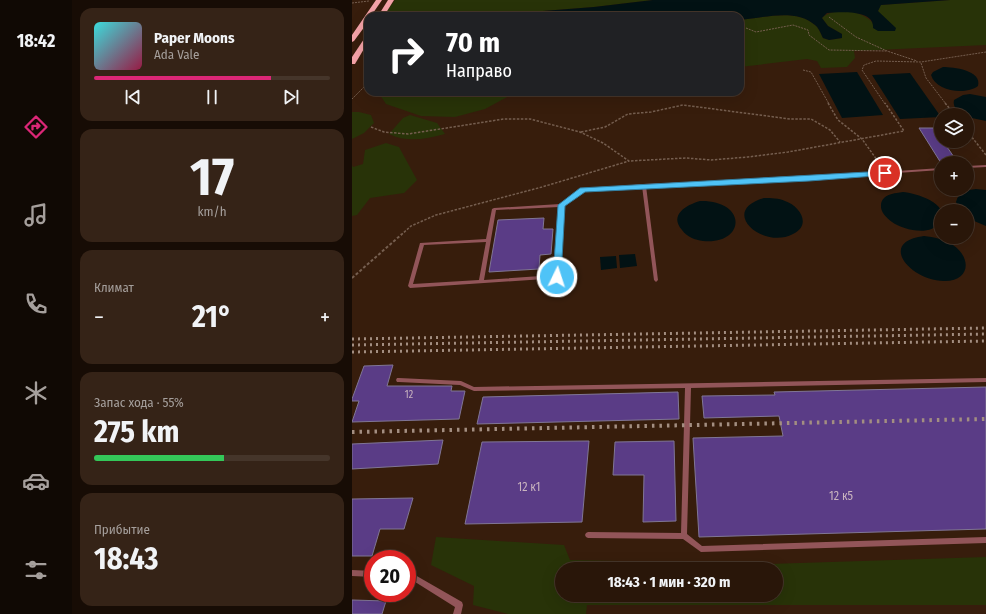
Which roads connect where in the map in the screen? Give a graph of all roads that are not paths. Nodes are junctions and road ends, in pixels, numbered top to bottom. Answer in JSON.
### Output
{"nodes":[{"id":1,"x":379,"y":0,"type":"edge"},
{"id":2,"x":391,"y":0,"type":"edge"},
{"id":3,"x":371,"y":12,"type":"edge"},
{"id":4,"x":384,"y":12,"type":"edge"},
{"id":5,"x":364,"y":22,"type":"edge"},
{"id":6,"x":352,"y":40,"type":"edge"},
{"id":7,"x":364,"y":43,"type":"edge"},
{"id":8,"x":352,"y":62,"type":"edge"},
{"id":9,"x":986,"y":166,"type":"edge"},
{"id":10,"x":974,"y":167,"type":"edge"},
{"id":11,"x":934,"y":170,"type":"edge"},
{"id":12,"x":644,"y":185,"type":"junction"},
{"id":13,"x":562,"y":205,"type":"junction"},
{"id":14,"x":489,"y":240,"type":"junction"},
{"id":15,"x":656,"y":280,"type":"dead end"},
{"id":16,"x":481,"y":282,"type":"junction"},
{"id":17,"x":399,"y":380,"type":"dead end"},
{"id":18,"x":986,"y":380,"type":"edge"},
{"id":19,"x":688,"y":386,"type":"junction"},
{"id":20,"x":588,"y":535,"type":"dead end"},
{"id":21,"x":684,"y":536,"type":"junction"},
{"id":22,"x":986,"y":540,"type":"edge"},
{"id":23,"x":352,"y":573,"type":"edge"},
{"id":24,"x":364,"y":574,"type":"edge"},
{"id":25,"x":416,"y":579,"type":"edge"},
{"id":26,"x":457,"y":614,"type":"edge"}],
"edges":[{"from":1,"to":3,"type":"highway"},
{"from":2,"to":4,"type":"highway"},
{"from":5,"to":6,"type":"highway"},
{"from":7,"to":8,"type":"highway"},
{"from":9,"to":10,"type":"lane"},
{"from":11,"to":12,"type":"lane"},
{"from":12,"to":13,"type":"lane"},
{"from":12,"to":15,"type":"lane"},
{"from":13,"to":14,"type":"lane"},
{"from":13,"to":16,"type":"lane"},
{"from":14,"to":16,"type":"lane"},
{"from":14,"to":16,"type":"lane"},
{"from":17,"to":19,"type":"lane"},
{"from":18,"to":19,"type":"lane"},
{"from":19,"to":21,"type":"lane"},
{"from":20,"to":21,"type":"lane"},
{"from":21,"to":22,"type":"lane"},
{"from":23,"to":24,"type":"lane"},
{"from":25,"to":26,"type":"lane"}]}
